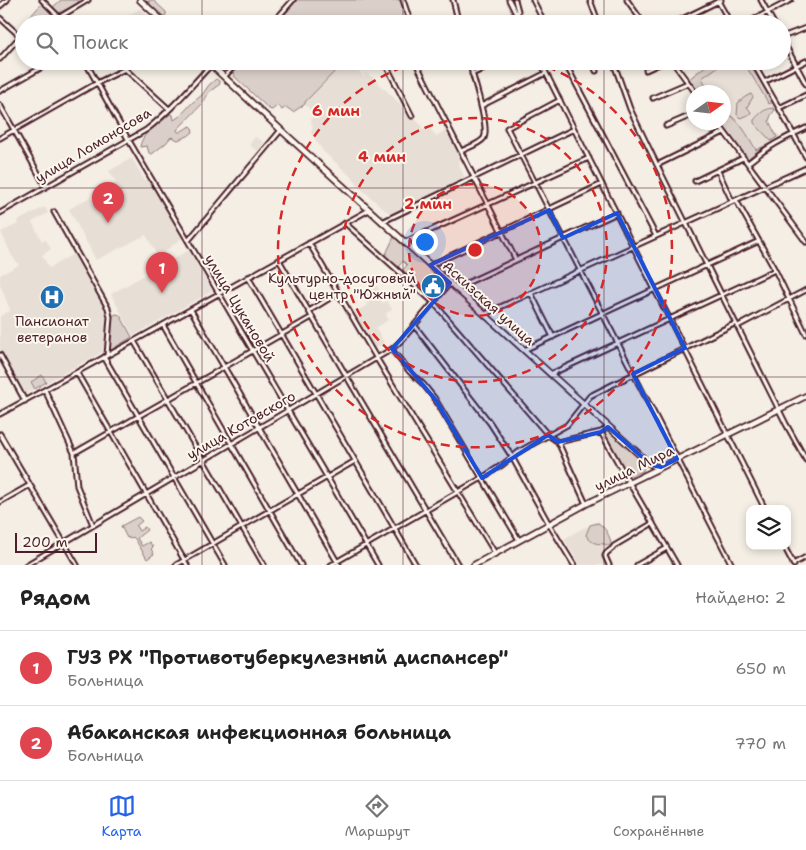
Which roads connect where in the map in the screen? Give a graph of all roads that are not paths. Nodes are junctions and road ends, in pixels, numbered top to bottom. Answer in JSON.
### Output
{"nodes":[{"id":1,"x":7,"y":0,"type":"edge"},
{"id":2,"x":42,"y":0,"type":"edge"},
{"id":3,"x":88,"y":0,"type":"edge"},
{"id":4,"x":140,"y":0,"type":"edge"},
{"id":5,"x":293,"y":0,"type":"edge"},
{"id":6,"x":402,"y":0,"type":"edge"},
{"id":7,"x":453,"y":0,"type":"edge"},
{"id":8,"x":509,"y":0,"type":"edge"},
{"id":9,"x":515,"y":0,"type":"edge"},
{"id":10,"x":533,"y":0,"type":"edge"},
{"id":11,"x":590,"y":0,"type":"edge"},
{"id":12,"x":633,"y":0,"type":"edge"},
{"id":13,"x":761,"y":0,"type":"edge"},
{"id":14,"x":791,"y":0,"type":"edge"},
{"id":15,"x":628,"y":1,"type":"edge"},
{"id":16,"x":720,"y":1,"type":"edge"},
{"id":17,"x":0,"y":6,"type":"edge"},
{"id":18,"x":768,"y":12,"type":"junction"},
{"id":19,"x":57,"y":15,"type":"edge"},
{"id":20,"x":62,"y":15,"type":"edge"},
{"id":21,"x":156,"y":15,"type":"edge"},
{"id":22,"x":280,"y":15,"type":"edge"},
{"id":23,"x":408,"y":15,"type":"edge"},
{"id":24,"x":457,"y":15,"type":"edge"},
{"id":25,"x":517,"y":15,"type":"edge"},
{"id":26,"x":518,"y":15,"type":"edge"},
{"id":27,"x":540,"y":15,"type":"edge"},
{"id":28,"x":596,"y":15,"type":"edge"},
{"id":29,"x":638,"y":15,"type":"edge"},
{"id":30,"x":691,"y":15,"type":"edge"},
{"id":31,"x":726,"y":15,"type":"edge"},
{"id":32,"x":762,"y":15,"type":"edge"},
{"id":33,"x":770,"y":15,"type":"edge"},
{"id":34,"x":0,"y":18,"type":"edge"},
{"id":35,"x":806,"y":28,"type":"edge"},
{"id":36,"x":15,"y":31,"type":"edge"},
{"id":37,"x":791,"y":34,"type":"edge"},
{"id":38,"x":15,"y":43,"type":"edge"},
{"id":39,"x":791,"y":56,"type":"edge"},
{"id":40,"x":0,"y":59,"type":"edge"},
{"id":41,"x":806,"y":61,"type":"edge"},
{"id":42,"x":796,"y":66,"type":"junction"},
{"id":43,"x":791,"y":68,"type":"edge"},
{"id":44,"x":37,"y":70,"type":"edge"},
{"id":45,"x":90,"y":70,"type":"edge"},
{"id":46,"x":123,"y":70,"type":"edge"},
{"id":47,"x":126,"y":70,"type":"edge"},
{"id":48,"x":203,"y":70,"type":"edge"},
{"id":49,"x":216,"y":70,"type":"edge"},
{"id":50,"x":231,"y":70,"type":"edge"},
{"id":51,"x":389,"y":70,"type":"edge"},
{"id":52,"x":420,"y":70,"type":"edge"},
{"id":53,"x":471,"y":70,"type":"edge"},
{"id":54,"x":481,"y":70,"type":"edge"},
{"id":55,"x":544,"y":70,"type":"edge"},
{"id":56,"x":569,"y":70,"type":"edge"},
{"id":57,"x":616,"y":70,"type":"edge"},
{"id":58,"x":679,"y":70,"type":"edge"},
{"id":59,"x":757,"y":70,"type":"edge"},
{"id":60,"x":788,"y":70,"type":"edge"},
{"id":61,"x":546,"y":73,"type":"junction"},
{"id":62,"x":472,"y":74,"type":"junction"},
{"id":63,"x":224,"y":77,"type":"junction"},
{"id":64,"x":764,"y":82,"type":"junction"},
{"id":65,"x":97,"y":83,"type":"junction"},
{"id":66,"x":688,"y":83,"type":"joint"},
{"id":67,"x":806,"y":84,"type":"edge"},
{"id":68,"x":0,"y":91,"type":"edge"},
{"id":69,"x":806,"y":95,"type":"edge"},
{"id":70,"x":653,"y":98,"type":"dead end"},
{"id":71,"x":560,"y":100,"type":"junction"},
{"id":72,"x":0,"y":105,"type":"edge"},
{"id":73,"x":481,"y":106,"type":"junction"},
{"id":74,"x":780,"y":108,"type":"junction"},
{"id":75,"x":169,"y":109,"type":"junction"},
{"id":76,"x":412,"y":116,"type":"dead end"},
{"id":77,"x":686,"y":117,"type":"edge"},
{"id":78,"x":666,"y":126,"type":"dead end"},
{"id":79,"x":806,"y":128,"type":"edge"},
{"id":80,"x":574,"y":129,"type":"junction"},
{"id":81,"x":14,"y":130,"type":"junction"},
{"id":82,"x":281,"y":130,"type":"junction"},
{"id":83,"x":724,"y":132,"type":"joint"},
{"id":84,"x":794,"y":134,"type":"junction"},
{"id":85,"x":0,"y":138,"type":"edge"},
{"id":86,"x":128,"y":139,"type":"junction"},
{"id":87,"x":460,"y":151,"type":"junction"},
{"id":88,"x":520,"y":155,"type":"junction"},
{"id":89,"x":806,"y":157,"type":"edge"},
{"id":90,"x":589,"y":158,"type":"junction"},
{"id":91,"x":743,"y":158,"type":"junction"},
{"id":92,"x":748,"y":163,"type":"junction"},
{"id":93,"x":657,"y":165,"type":"junction"},
{"id":94,"x":806,"y":168,"type":"edge"},
{"id":95,"x":718,"y":171,"type":"junction"},
{"id":96,"x":474,"y":177,"type":"junction"},
{"id":97,"x":695,"y":181,"type":"dead end"},
{"id":98,"x":535,"y":183,"type":"junction"},
{"id":99,"x":602,"y":184,"type":"junction"},
{"id":100,"x":46,"y":186,"type":"junction"},
{"id":101,"x":765,"y":186,"type":"junction"},
{"id":102,"x":734,"y":200,"type":"junction"},
{"id":103,"x":488,"y":204,"type":"junction"},
{"id":104,"x":369,"y":210,"type":"junction"},
{"id":105,"x":549,"y":210,"type":"junction"},
{"id":106,"x":54,"y":212,"type":"dead end"},
{"id":107,"x":0,"y":213,"type":"edge"},
{"id":108,"x":616,"y":213,"type":"junction"},
{"id":109,"x":382,"y":222,"type":"junction"},
{"id":110,"x":685,"y":223,"type":"junction"},
{"id":111,"x":345,"y":224,"type":"junction"},
{"id":112,"x":501,"y":232,"type":"junction"},
{"id":113,"x":656,"y":236,"type":"junction"},
{"id":114,"x":563,"y":238,"type":"junction"},
{"id":115,"x":188,"y":241,"type":"junction"},
{"id":116,"x":758,"y":241,"type":"junction"},
{"id":117,"x":405,"y":242,"type":"junction"},
{"id":118,"x":806,"y":242,"type":"edge"},
{"id":119,"x":309,"y":243,"type":"junction"},
{"id":120,"x":633,"y":246,"type":"junction"},
{"id":121,"x":279,"y":260,"type":"junction"},
{"id":122,"x":516,"y":260,"type":"junction"},
{"id":123,"x":707,"y":265,"type":"junction"},
{"id":124,"x":430,"y":266,"type":"junction"},
{"id":125,"x":774,"y":270,"type":"junction"},
{"id":126,"x":580,"y":271,"type":"junction"},
{"id":127,"x":248,"y":277,"type":"junction"},
{"id":128,"x":450,"y":283,"type":"junction"},
{"id":129,"x":456,"y":288,"type":"junction"},
{"id":130,"x":655,"y":289,"type":"junction"},
{"id":131,"x":806,"y":290,"type":"edge"},
{"id":132,"x":338,"y":292,"type":"junction"},
{"id":133,"x":531,"y":293,"type":"junction"},
{"id":134,"x":219,"y":294,"type":"junction"},
{"id":135,"x":722,"y":294,"type":"junction"},
{"id":136,"x":789,"y":300,"type":"junction"},
{"id":137,"x":434,"y":303,"type":"junction"},
{"id":138,"x":190,"y":310,"type":"junction"},
{"id":139,"x":309,"y":311,"type":"junction"},
{"id":140,"x":484,"y":314,"type":"junction"},
{"id":141,"x":603,"y":314,"type":"junction"},
{"id":142,"x":312,"y":317,"type":"junction"},
{"id":143,"x":670,"y":318,"type":"junction"},
{"id":144,"x":737,"y":324,"type":"junction"},
{"id":145,"x":163,"y":325,"type":"junction"},
{"id":146,"x":414,"y":325,"type":"junction"},
{"id":147,"x":806,"y":334,"type":"edge"},
{"id":148,"x":282,"y":335,"type":"junction"},
{"id":149,"x":553,"y":337,"type":"junction"},
{"id":150,"x":134,"y":341,"type":"junction"},
{"id":151,"x":618,"y":343,"type":"junction"},
{"id":152,"x":685,"y":348,"type":"junction"},
{"id":153,"x":392,"y":350,"type":"junction"},
{"id":154,"x":524,"y":350,"type":"junction"},
{"id":155,"x":253,"y":351,"type":"junction"},
{"id":156,"x":0,"y":355,"type":"edge"},
{"id":157,"x":105,"y":357,"type":"junction"},
{"id":158,"x":377,"y":359,"type":"junction"},
{"id":159,"x":224,"y":367,"type":"junction"},
{"id":160,"x":77,"y":373,"type":"junction"},
{"id":161,"x":550,"y":374,"type":"junction"},
{"id":162,"x":634,"y":374,"type":"junction"},
{"id":163,"x":347,"y":377,"type":"junction"},
{"id":164,"x":196,"y":383,"type":"junction"},
{"id":165,"x":45,"y":390,"type":"junction"},
{"id":166,"x":316,"y":394,"type":"junction"},
{"id":167,"x":806,"y":396,"type":"edge"},
{"id":168,"x":168,"y":399,"type":"junction"},
{"id":169,"x":25,"y":401,"type":"junction"},
{"id":170,"x":583,"y":404,"type":"junction"},
{"id":171,"x":780,"y":409,"type":"junction"},
{"id":172,"x":288,"y":411,"type":"junction"},
{"id":173,"x":0,"y":414,"type":"edge"},
{"id":174,"x":138,"y":416,"type":"junction"},
{"id":175,"x":608,"y":426,"type":"junction"},
{"id":176,"x":260,"y":428,"type":"junction"},
{"id":177,"x":110,"y":432,"type":"junction"},
{"id":178,"x":602,"y":432,"type":"junction"},
{"id":179,"x":0,"y":434,"type":"edge"},
{"id":180,"x":548,"y":435,"type":"junction"},
{"id":181,"x":728,"y":435,"type":"junction"},
{"id":182,"x":558,"y":442,"type":"junction"},
{"id":183,"x":232,"y":444,"type":"junction"},
{"id":184,"x":74,"y":454,"type":"junction"},
{"id":185,"x":512,"y":458,"type":"junction"},
{"id":186,"x":677,"y":459,"type":"junction"},
{"id":187,"x":204,"y":460,"type":"junction"},
{"id":188,"x":645,"y":460,"type":"junction"},
{"id":189,"x":806,"y":460,"type":"edge"},
{"id":190,"x":355,"y":461,"type":"junction"},
{"id":191,"x":661,"y":467,"type":"junction"},
{"id":192,"x":647,"y":474,"type":"junction"},
{"id":193,"x":327,"y":477,"type":"junction"},
{"id":194,"x":174,"y":478,"type":"junction"},
{"id":195,"x":482,"y":478,"type":"junction"},
{"id":196,"x":630,"y":482,"type":"junction"},
{"id":197,"x":30,"y":485,"type":"junction"},
{"id":198,"x":458,"y":492,"type":"junction"},
{"id":199,"x":146,"y":494,"type":"junction"},
{"id":200,"x":298,"y":494,"type":"junction"},
{"id":201,"x":0,"y":502,"type":"edge"},
{"id":202,"x":586,"y":504,"type":"junction"},
{"id":203,"x":763,"y":505,"type":"edge"},
{"id":204,"x":270,"y":510,"type":"junction"},
{"id":205,"x":426,"y":511,"type":"junction"},
{"id":206,"x":653,"y":523,"type":"junction"},
{"id":207,"x":549,"y":524,"type":"junction"},
{"id":208,"x":93,"y":525,"type":"junction"},
{"id":209,"x":242,"y":527,"type":"junction"},
{"id":210,"x":395,"y":528,"type":"junction"},
{"id":211,"x":519,"y":540,"type":"junction"},
{"id":212,"x":64,"y":542,"type":"junction"},
{"id":213,"x":213,"y":544,"type":"junction"},
{"id":214,"x":366,"y":545,"type":"junction"},
{"id":215,"x":667,"y":548,"type":"junction"},
{"id":216,"x":786,"y":550,"type":"edge"},
{"id":217,"x":495,"y":553,"type":"junction"},
{"id":218,"x":806,"y":557,"type":"edge"},
{"id":219,"x":184,"y":561,"type":"junction"},
{"id":220,"x":338,"y":563,"type":"edge"},
{"id":221,"x":794,"y":564,"type":"edge"},
{"id":222,"x":26,"y":565,"type":"edge"},
{"id":223,"x":77,"y":565,"type":"edge"},
{"id":224,"x":176,"y":565,"type":"edge"},
{"id":225,"x":187,"y":565,"type":"edge"},
{"id":226,"x":225,"y":565,"type":"edge"},
{"id":227,"x":264,"y":565,"type":"edge"},
{"id":228,"x":301,"y":565,"type":"edge"},
{"id":229,"x":331,"y":565,"type":"edge"},
{"id":230,"x":378,"y":565,"type":"edge"},
{"id":231,"x":416,"y":565,"type":"edge"},
{"id":232,"x":458,"y":565,"type":"edge"},
{"id":233,"x":474,"y":565,"type":"edge"},
{"id":234,"x":574,"y":565,"type":"edge"},
{"id":235,"x":609,"y":565,"type":"edge"},
{"id":236,"x":638,"y":565,"type":"edge"},
{"id":237,"x":677,"y":565,"type":"edge"},
{"id":238,"x":732,"y":565,"type":"edge"}],
"edges":[{"from":1,"to":17,"type":"street"},
{"from":2,"to":19,"type":"street"},
{"from":3,"to":20,"type":"street"},
{"from":4,"to":21,"type":"main road"},
{"from":5,"to":22,"type":"street"},
{"from":6,"to":23,"type":"street"},
{"from":7,"to":24,"type":"street"},
{"from":8,"to":25,"type":"street"},
{"from":9,"to":26,"type":"street"},
{"from":10,"to":27,"type":"street"},
{"from":11,"to":28,"type":"street"},
{"from":12,"to":15,"type":"street"},
{"from":13,"to":18,"type":"street"},
{"from":14,"to":18,"type":"street"},
{"from":15,"to":29,"type":"street"},
{"from":16,"to":30,"type":"street"},
{"from":16,"to":31,"type":"street"},
{"from":18,"to":32,"type":"street"},
{"from":18,"to":33,"type":"street"},
{"from":34,"to":36,"type":"street"},
{"from":35,"to":37,"type":"street"},
{"from":38,"to":40,"type":"street"},
{"from":39,"to":42,"type":"street"},
{"from":41,"to":42,"type":"street"},
{"from":42,"to":43,"type":"street"},
{"from":42,"to":67,"type":"street"},
{"from":44,"to":68,"type":"street"},
{"from":45,"to":65,"type":"street","name":"улица Цукановой"},
{"from":46,"to":65,"type":"street"},
{"from":47,"to":75,"type":"street"},
{"from":48,"to":75,"type":"street","name":"улица Ломоносова"},
{"from":49,"to":63,"type":"main road","name":"Аскизская улица"},
{"from":50,"to":63,"type":"street"},
{"from":51,"to":76,"type":"street"},
{"from":52,"to":87,"type":"street"},
{"from":53,"to":62,"type":"street"},
{"from":54,"to":62,"type":"street"},
{"from":55,"to":61,"type":"street"},
{"from":56,"to":113,"type":"street"},
{"from":57,"to":93,"type":"street"},
{"from":58,"to":66,"type":"street"},
{"from":59,"to":64,"type":"street"},
{"from":60,"to":64,"type":"street"},
{"from":61,"to":71,"type":"street"},
{"from":61,"to":73,"type":"street"},
{"from":62,"to":73,"type":"street"},
{"from":63,"to":82,"type":"main road","name":"Аскизская улица"},
{"from":64,"to":74,"type":"street"},
{"from":65,"to":81,"type":"street"},
{"from":65,"to":86,"type":"street","name":"улица Цукановой"},
{"from":66,"to":70,"type":"street"},
{"from":69,"to":74,"type":"street"},
{"from":71,"to":80,"type":"street"},
{"from":71,"to":88,"type":"street"},
{"from":72,"to":81,"type":"street"},
{"from":73,"to":87,"type":"street"},
{"from":74,"to":84,"type":"street"},
{"from":75,"to":86,"type":"street","name":"улица Ломоносова"},
{"from":77,"to":78,"type":"street"},
{"from":79,"to":84,"type":"street"},
{"from":80,"to":88,"type":"street"},
{"from":80,"to":90,"type":"street"},
{"from":81,"to":85,"type":"street"},
{"from":81,"to":100,"type":"street"},
{"from":82,"to":104,"type":"main road","name":"Аскизская улица"},
{"from":82,"to":115,"type":"street"},
{"from":83,"to":91,"type":"street"},
{"from":83,"to":93,"type":"street"},
{"from":84,"to":89,"type":"street"},
{"from":84,"to":92,"type":"street"},
{"from":86,"to":100,"type":"street","name":"улица Ломоносова"},
{"from":86,"to":115,"type":"street","name":"улица Цукановой"},
{"from":87,"to":96,"type":"street"},
{"from":88,"to":96,"type":"street"},
{"from":88,"to":98,"type":"street"},
{"from":90,"to":98,"type":"street"},
{"from":90,"to":99,"type":"street"},
{"from":91,"to":92,"type":"street"},
{"from":91,"to":95,"type":"street"},
{"from":92,"to":101,"type":"street"},
{"from":93,"to":110,"type":"street"},
{"from":94,"to":101,"type":"street"},
{"from":95,"to":97,"type":"street"},
{"from":95,"to":102,"type":"street"},
{"from":96,"to":103,"type":"street"},
{"from":96,"to":109,"type":"street"},
{"from":98,"to":103,"type":"street"},
{"from":98,"to":105,"type":"street"},
{"from":99,"to":105,"type":"street"},
{"from":99,"to":108,"type":"street"},
{"from":100,"to":107,"type":"street","name":"улица Ломоносова"},
{"from":101,"to":102,"type":"street"},
{"from":101,"to":118,"type":"street"},
{"from":102,"to":110,"type":"street"},
{"from":102,"to":116,"type":"street"},
{"from":103,"to":112,"type":"street"},
{"from":103,"to":117,"type":"street"},
{"from":104,"to":109,"type":"main road","name":"Аскизская улица"},
{"from":104,"to":111,"type":"street"},
{"from":105,"to":112,"type":"street"},
{"from":105,"to":114,"type":"street"},
{"from":106,"to":157,"type":"street"},
{"from":108,"to":114,"type":"street"},
{"from":108,"to":120,"type":"street"},
{"from":109,"to":117,"type":"main road","name":"Аскизская улица"},
{"from":110,"to":113,"type":"street"},
{"from":110,"to":123,"type":"street"},
{"from":111,"to":119,"type":"street"},
{"from":111,"to":137,"type":"street"},
{"from":112,"to":122,"type":"street"},
{"from":112,"to":124,"type":"street"},
{"from":113,"to":120,"type":"street"},
{"from":114,"to":122,"type":"street"},
{"from":114,"to":126,"type":"street"},
{"from":115,"to":134,"type":"street","name":"улица Цукановой"},
{"from":116,"to":123,"type":"street"},
{"from":116,"to":125,"type":"street"},
{"from":117,"to":124,"type":"main road","name":"Аскизская улица"},
{"from":119,"to":121,"type":"street"},
{"from":119,"to":132,"type":"street"},
{"from":120,"to":126,"type":"street"},
{"from":120,"to":130,"type":"street"},
{"from":121,"to":127,"type":"street"},
{"from":121,"to":139,"type":"street"},
{"from":122,"to":129,"type":"street"},
{"from":123,"to":130,"type":"street"},
{"from":123,"to":135,"type":"street"},
{"from":124,"to":128,"type":"main road","name":"Аскизская улица"},
{"from":125,"to":135,"type":"street"},
{"from":125,"to":136,"type":"street"},
{"from":126,"to":133,"type":"street"},
{"from":126,"to":141,"type":"street"},
{"from":127,"to":134,"type":"street"},
{"from":127,"to":148,"type":"street"},
{"from":128,"to":129,"type":"main road","name":"Аскизская улица"},
{"from":128,"to":137,"type":"street","name":"улица Котовского"},
{"from":129,"to":140,"type":"main road","name":"Аскизская улица"},
{"from":130,"to":141,"type":"street"},
{"from":130,"to":143,"type":"street"},
{"from":131,"to":136,"type":"street"},
{"from":132,"to":139,"type":"street"},
{"from":132,"to":158,"type":"street"},
{"from":133,"to":140,"type":"street"},
{"from":133,"to":149,"type":"street"},
{"from":134,"to":138,"type":"street"},
{"from":134,"to":155,"type":"street","name":"улица Цукановой"},
{"from":135,"to":143,"type":"street"},
{"from":135,"to":144,"type":"street"},
{"from":136,"to":144,"type":"street"},
{"from":136,"to":147,"type":"street"},
{"from":137,"to":146,"type":"street","name":"улица Котовского"},
{"from":137,"to":180,"type":"street"},
{"from":138,"to":145,"type":"street"},
{"from":138,"to":159,"type":"street"},
{"from":139,"to":142,"type":"street"},
{"from":140,"to":154,"type":"main road","name":"Аскизская улица"},
{"from":141,"to":149,"type":"street"},
{"from":141,"to":151,"type":"street"},
{"from":142,"to":148,"type":"street"},
{"from":142,"to":163,"type":"street"},
{"from":143,"to":151,"type":"street"},
{"from":143,"to":152,"type":"street"},
{"from":144,"to":152,"type":"street"},
{"from":144,"to":171,"type":"street"},
{"from":145,"to":150,"type":"street"},
{"from":145,"to":164,"type":"street"},
{"from":146,"to":153,"type":"street","name":"улица Котовского"},
{"from":146,"to":185,"type":"street"},
{"from":148,"to":155,"type":"street"},
{"from":148,"to":166,"type":"street"},
{"from":149,"to":154,"type":"street"},
{"from":150,"to":157,"type":"street"},
{"from":150,"to":168,"type":"street"},
{"from":151,"to":161,"type":"street"},
{"from":151,"to":162,"type":"street"},
{"from":152,"to":162,"type":"street"},
{"from":152,"to":181,"type":"street"},
{"from":153,"to":158,"type":"street","name":"улица Котовского"},
{"from":153,"to":195,"type":"street"},
{"from":154,"to":161,"type":"main road","name":"Аскизская улица"},
{"from":155,"to":159,"type":"street"},
{"from":155,"to":172,"type":"street","name":"улица Цукановой"},
{"from":156,"to":169,"type":"street"},
{"from":157,"to":160,"type":"street"},
{"from":157,"to":174,"type":"street"},
{"from":158,"to":163,"type":"street","name":"улица Котовского"},
{"from":158,"to":198,"type":"street"},
{"from":159,"to":164,"type":"street"},
{"from":159,"to":176,"type":"street"},
{"from":160,"to":165,"type":"street"},
{"from":160,"to":177,"type":"street"},
{"from":161,"to":170,"type":"main road","name":"Аскизская улица"},
{"from":162,"to":170,"type":"street"},
{"from":162,"to":186,"type":"street"},
{"from":163,"to":166,"type":"street","name":"улица Котовского"},
{"from":163,"to":205,"type":"street"},
{"from":164,"to":168,"type":"street"},
{"from":164,"to":183,"type":"street"},
{"from":165,"to":169,"type":"street"},
{"from":165,"to":184,"type":"street"},
{"from":166,"to":172,"type":"street","name":"улица Котовского"},
{"from":166,"to":190,"type":"street"},
{"from":167,"to":171,"type":"main road","name":"улица Мира"},
{"from":168,"to":174,"type":"street"},
{"from":168,"to":187,"type":"street"},
{"from":169,"to":173,"type":"street"},
{"from":170,"to":175,"type":"main road","name":"Аскизская улица"},
{"from":170,"to":180,"type":"street"},
{"from":171,"to":181,"type":"main road","name":"улица Мира"},
{"from":171,"to":189,"type":"street"},
{"from":172,"to":176,"type":"street","name":"улица Котовского"},
{"from":172,"to":193,"type":"street","name":"улица Цукановой"},
{"from":174,"to":177,"type":"street"},
{"from":174,"to":194,"type":"street"},
{"from":175,"to":178,"type":"street"},
{"from":175,"to":188,"type":"main road","name":"Аскизская улица"},
{"from":176,"to":183,"type":"street","name":"улица Котовского"},
{"from":176,"to":200,"type":"street"},
{"from":177,"to":184,"type":"street"},
{"from":177,"to":199,"type":"street"},
{"from":178,"to":182,"type":"street"},
{"from":178,"to":196,"type":"street"},
{"from":179,"to":197,"type":"street"},
{"from":180,"to":182,"type":"street"},
{"from":180,"to":185,"type":"street"},
{"from":181,"to":186,"type":"main road","name":"улица Мира"},
{"from":181,"to":203,"type":"street"},
{"from":182,"to":202,"type":"street"},
{"from":183,"to":187,"type":"street","name":"улица Котовского"},
{"from":183,"to":204,"type":"street"},
{"from":184,"to":208,"type":"street"},
{"from":185,"to":195,"type":"street"},
{"from":185,"to":207,"type":"street"},
{"from":186,"to":191,"type":"main road","name":"улица Мира"},
{"from":186,"to":238,"type":"street"},
{"from":187,"to":194,"type":"street","name":"улица Котовского"},
{"from":187,"to":209,"type":"street"},
{"from":188,"to":191,"type":"main road","name":"Аскизская улица"},
{"from":188,"to":192,"type":"main road"},
{"from":190,"to":193,"type":"street"},
{"from":190,"to":210,"type":"street"},
{"from":191,"to":192,"type":"main road","name":"улица Мира"},
{"from":192,"to":196,"type":"main road","name":"улица Мира"},
{"from":193,"to":200,"type":"street"},
{"from":193,"to":214,"type":"street","name":"улица Цукановой"},
{"from":194,"to":199,"type":"street","name":"улица Котовского"},
{"from":194,"to":213,"type":"street"},
{"from":195,"to":198,"type":"street"},
{"from":195,"to":211,"type":"street"},
{"from":196,"to":202,"type":"main road","name":"улица Мира"},
{"from":196,"to":206,"type":"street"},
{"from":197,"to":201,"type":"street"},
{"from":197,"to":212,"type":"street"},
{"from":198,"to":205,"type":"street"},
{"from":198,"to":217,"type":"street"},
{"from":199,"to":208,"type":"street","name":"улица Котовского"},
{"from":199,"to":219,"type":"street"},
{"from":200,"to":204,"type":"street"},
{"from":200,"to":220,"type":"street"},
{"from":202,"to":207,"type":"main road","name":"улица Мира"},
{"from":204,"to":209,"type":"street"},
{"from":204,"to":228,"type":"street"},
{"from":205,"to":210,"type":"street"},
{"from":205,"to":232,"type":"street"},
{"from":206,"to":215,"type":"street"},
{"from":206,"to":235,"type":"street"},
{"from":207,"to":211,"type":"main road","name":"улица Мира"},
{"from":207,"to":234,"type":"street"},
{"from":208,"to":212,"type":"street","name":"улица Котовского"},
{"from":209,"to":213,"type":"street"},
{"from":209,"to":227,"type":"street"},
{"from":210,"to":214,"type":"street"},
{"from":210,"to":231,"type":"street"},
{"from":211,"to":217,"type":"main road","name":"улица Мира"},
{"from":212,"to":222,"type":"street","name":"улица Котовского"},
{"from":212,"to":223,"type":"street"},
{"from":213,"to":219,"type":"street"},
{"from":213,"to":226,"type":"street"},
{"from":214,"to":220,"type":"street"},
{"from":214,"to":230,"type":"street","name":"улица Цукановой"},
{"from":215,"to":236,"type":"street"},
{"from":215,"to":237,"type":"street"},
{"from":216,"to":221,"type":"street"},
{"from":217,"to":233,"type":"main road","name":"улица Мира"},
{"from":218,"to":221,"type":"street"},
{"from":219,"to":224,"type":"street"},
{"from":219,"to":225,"type":"street"},
{"from":220,"to":229,"type":"street"}]}
